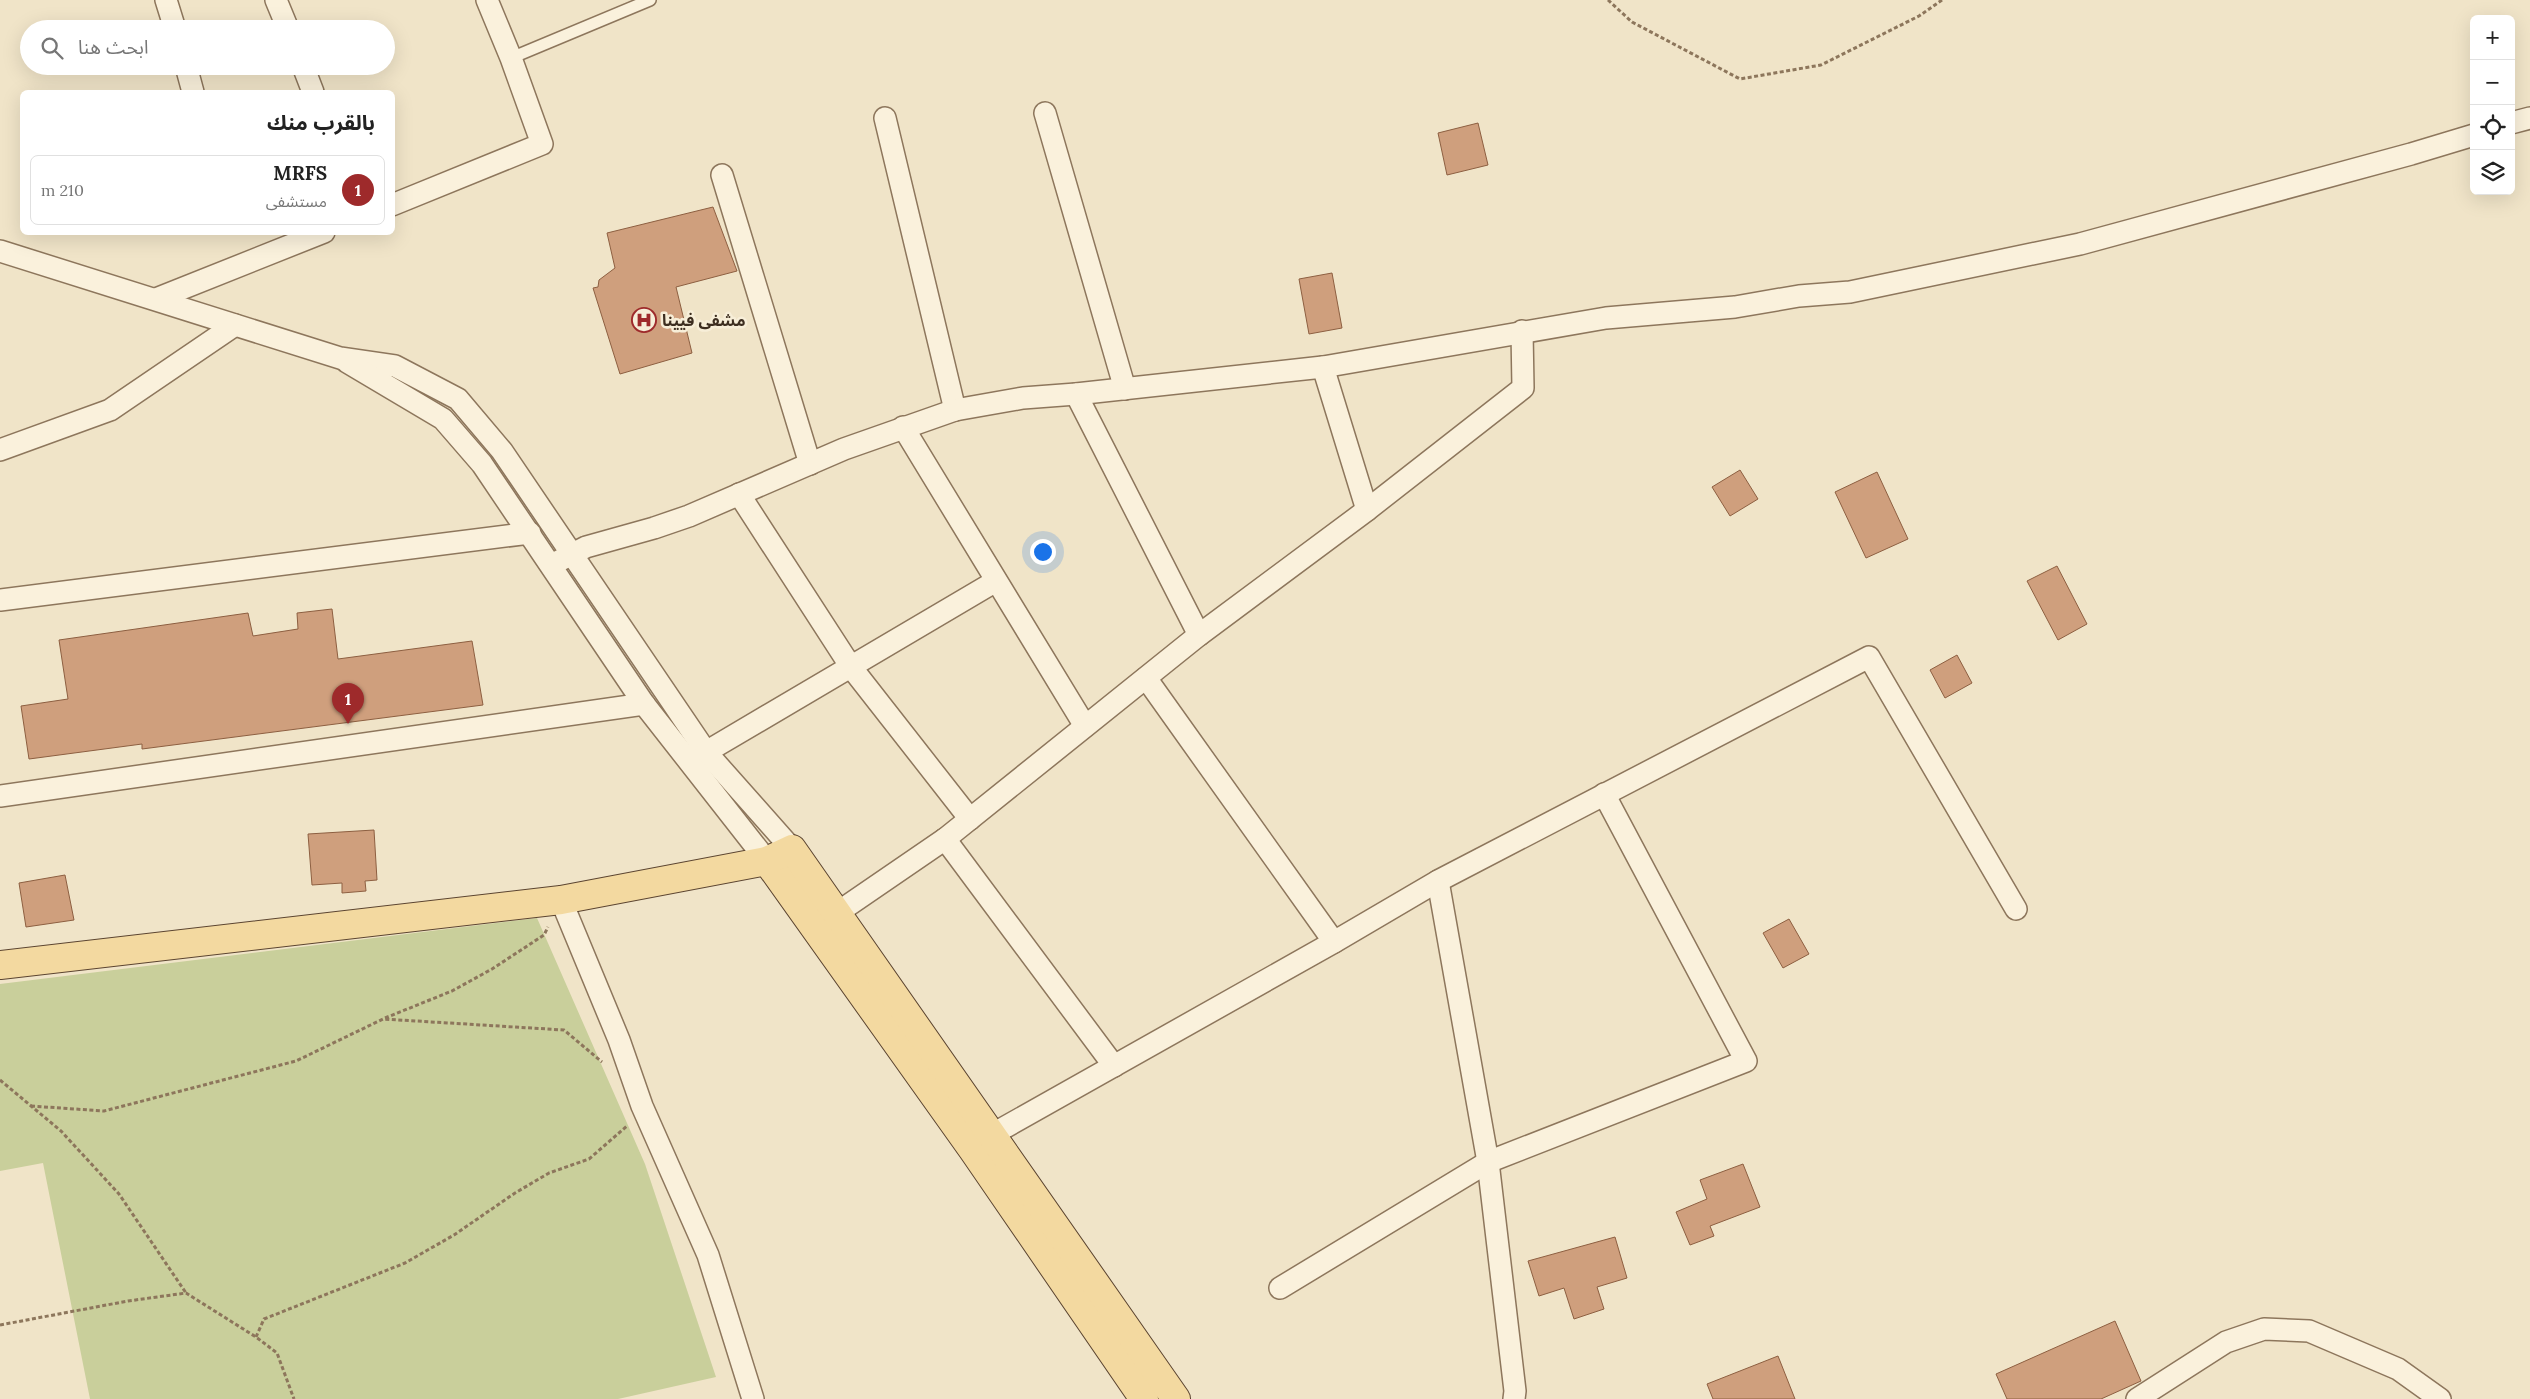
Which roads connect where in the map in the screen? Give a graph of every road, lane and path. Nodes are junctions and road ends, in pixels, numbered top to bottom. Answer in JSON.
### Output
{"nodes":[{"id":1,"x":166,"y":0,"type":"edge"},
{"id":2,"x":276,"y":0,"type":"edge"},
{"id":3,"x":488,"y":0,"type":"edge"},
{"id":4,"x":650,"y":0,"type":"edge"},
{"id":5,"x":1608,"y":0,"type":"edge"},
{"id":6,"x":1942,"y":0,"type":"edge"},
{"id":7,"x":172,"y":20,"type":"edge"},
{"id":8,"x":284,"y":20,"type":"edge"},
{"id":9,"x":511,"y":58,"type":"junction"},
{"id":10,"x":189,"y":75,"type":"edge"},
{"id":11,"x":306,"y":75,"type":"edge"},
{"id":12,"x":193,"y":90,"type":"edge"},
{"id":13,"x":312,"y":90,"type":"edge"},
{"id":14,"x":1045,"y":113,"type":"dead end"},
{"id":15,"x":885,"y":118,"type":"dead end"},
{"id":16,"x":2530,"y":118,"type":"edge"},
{"id":17,"x":2515,"y":123,"type":"edge"},
{"id":18,"x":2470,"y":136,"type":"edge"},
{"id":19,"x":722,"y":175,"type":"dead end"},
{"id":20,"x":395,"y":204,"type":"edge"},
{"id":21,"x":316,"y":235,"type":"edge"},
{"id":22,"x":0,"y":251,"type":"edge"},
{"id":23,"x":156,"y":299,"type":"junction"},
{"id":24,"x":235,"y":325,"type":"junction"},
{"id":25,"x":1522,"y":331,"type":"junction"},
{"id":26,"x":340,"y":358,"type":"junction"},
{"id":27,"x":1323,"y":367,"type":"junction"},
{"id":28,"x":1125,"y":389,"type":"junction"},
{"id":29,"x":1076,"y":394,"type":"junction"},
{"id":30,"x":955,"y":410,"type":"junction"},
{"id":31,"x":902,"y":428,"type":"junction"},
{"id":32,"x":0,"y":450,"type":"edge"},
{"id":33,"x":810,"y":464,"type":"junction"},
{"id":34,"x":739,"y":494,"type":"junction"},
{"id":35,"x":1367,"y":510,"type":"junction"},
{"id":36,"x":530,"y":533,"type":"junction"},
{"id":37,"x":572,"y":554,"type":"junction"},
{"id":38,"x":551,"y":565,"type":"junction"},
{"id":39,"x":996,"y":581,"type":"junction"},
{"id":40,"x":0,"y":600,"type":"edge"},
{"id":41,"x":1199,"y":635,"type":"junction"},
{"id":42,"x":851,"y":667,"type":"junction"},
{"id":43,"x":1146,"y":678,"type":"junction"},
{"id":44,"x":644,"y":704,"type":"junction"},
{"id":45,"x":1085,"y":726,"type":"junction"},
{"id":46,"x":706,"y":752,"type":"junction"},
{"id":47,"x":1604,"y":794,"type":"junction"},
{"id":48,"x":0,"y":796,"type":"edge"},
{"id":49,"x":970,"y":819,"type":"junction"},
{"id":50,"x":945,"y":839,"type":"junction"},
{"id":51,"x":792,"y":849,"type":"junction"},
{"id":52,"x":767,"y":862,"type":"junction"},
{"id":53,"x":1438,"y":881,"type":"junction"},
{"id":54,"x":561,"y":900,"type":"junction"},
{"id":55,"x":2016,"y":909,"type":"dead end"},
{"id":56,"x":837,"y":913,"type":"junction"},
{"id":57,"x":1334,"y":942,"type":"junction"},
{"id":58,"x":0,"y":965,"type":"edge"},
{"id":59,"x":383,"y":1019,"type":"junction"},
{"id":60,"x":1114,"y":1066,"type":"junction"},
{"id":61,"x":607,"y":1067,"type":"dead end"},
{"id":62,"x":0,"y":1080,"type":"edge"},
{"id":63,"x":31,"y":1106,"type":"junction"},
{"id":64,"x":642,"y":1106,"type":"junction"},
{"id":65,"x":993,"y":1134,"type":"junction"},
{"id":66,"x":1488,"y":1162,"type":"junction"},
{"id":67,"x":1280,"y":1288,"type":"dead end"},
{"id":68,"x":186,"y":1293,"type":"junction"},
{"id":69,"x":0,"y":1325,"type":"edge"},
{"id":70,"x":256,"y":1337,"type":"junction"},
{"id":71,"x":294,"y":1399,"type":"edge"},
{"id":72,"x":753,"y":1399,"type":"edge"},
{"id":73,"x":1144,"y":1399,"type":"edge"},
{"id":74,"x":1176,"y":1399,"type":"edge"},
{"id":75,"x":1514,"y":1399,"type":"edge"},
{"id":76,"x":2137,"y":1399,"type":"edge"},
{"id":77,"x":2440,"y":1399,"type":"edge"}],
"edges":[{"from":1,"to":7,"type":"street"},
{"from":2,"to":8,"type":"street"},
{"from":3,"to":9,"type":"street"},
{"from":4,"to":9,"type":"lane"},
{"from":5,"to":6,"type":"path"},
{"from":9,"to":20,"type":"street"},
{"from":10,"to":12,"type":"street"},
{"from":11,"to":13,"type":"street"},
{"from":14,"to":28,"type":"street"},
{"from":15,"to":30,"type":"street"},
{"from":16,"to":17,"type":"street"},
{"from":18,"to":25,"type":"street"},
{"from":19,"to":33,"type":"street"},
{"from":21,"to":23,"type":"street"},
{"from":22,"to":23,"type":"street"},
{"from":23,"to":24,"type":"street"},
{"from":24,"to":26,"type":"street"},
{"from":24,"to":32,"type":"street"},
{"from":25,"to":27,"type":"street"},
{"from":25,"to":35,"type":"street"},
{"from":26,"to":36,"type":"street"},
{"from":26,"to":37,"type":"street"},
{"from":27,"to":28,"type":"street"},
{"from":27,"to":35,"type":"street"},
{"from":28,"to":29,"type":"street"},
{"from":29,"to":30,"type":"street"},
{"from":29,"to":41,"type":"street"},
{"from":30,"to":31,"type":"street"},
{"from":31,"to":33,"type":"street"},
{"from":31,"to":39,"type":"street"},
{"from":33,"to":34,"type":"street"},
{"from":34,"to":37,"type":"street"},
{"from":34,"to":42,"type":"street"},
{"from":35,"to":41,"type":"street"},
{"from":36,"to":38,"type":"street"},
{"from":36,"to":40,"type":"street"},
{"from":37,"to":38,"type":"street"},
{"from":37,"to":46,"type":"street"},
{"from":38,"to":44,"type":"street"},
{"from":39,"to":42,"type":"street"},
{"from":39,"to":45,"type":"street"},
{"from":41,"to":43,"type":"street"},
{"from":42,"to":46,"type":"street"},
{"from":42,"to":49,"type":"street"},
{"from":43,"to":45,"type":"street"},
{"from":43,"to":57,"type":"street"},
{"from":44,"to":48,"type":"street"},
{"from":44,"to":52,"type":"street"},
{"from":45,"to":49,"type":"street"},
{"from":46,"to":51,"type":"street"},
{"from":47,"to":53,"type":"street"},
{"from":47,"to":55,"type":"street"},
{"from":47,"to":66,"type":"street"},
{"from":49,"to":50,"type":"street"},
{"from":50,"to":56,"type":"street"},
{"from":50,"to":60,"type":"street"},
{"from":51,"to":52,"type":"main road"},
{"from":51,"to":56,"type":"main road"},
{"from":52,"to":54,"type":"main road"},
{"from":52,"to":73,"type":"main road"},
{"from":53,"to":57,"type":"street"},
{"from":53,"to":66,"type":"street"},
{"from":54,"to":58,"type":"main road"},
{"from":54,"to":59,"type":"path"},
{"from":54,"to":64,"type":"street"},
{"from":56,"to":65,"type":"main road"},
{"from":57,"to":60,"type":"street"},
{"from":59,"to":61,"type":"path"},
{"from":59,"to":63,"type":"path"},
{"from":60,"to":65,"type":"street"},
{"from":62,"to":63,"type":"path"},
{"from":63,"to":68,"type":"path"},
{"from":64,"to":70,"type":"path"},
{"from":64,"to":72,"type":"street"},
{"from":65,"to":74,"type":"main road"},
{"from":66,"to":67,"type":"street"},
{"from":66,"to":75,"type":"street"},
{"from":68,"to":69,"type":"path"},
{"from":68,"to":70,"type":"path"},
{"from":70,"to":71,"type":"path"},
{"from":76,"to":77,"type":"street"}]}
